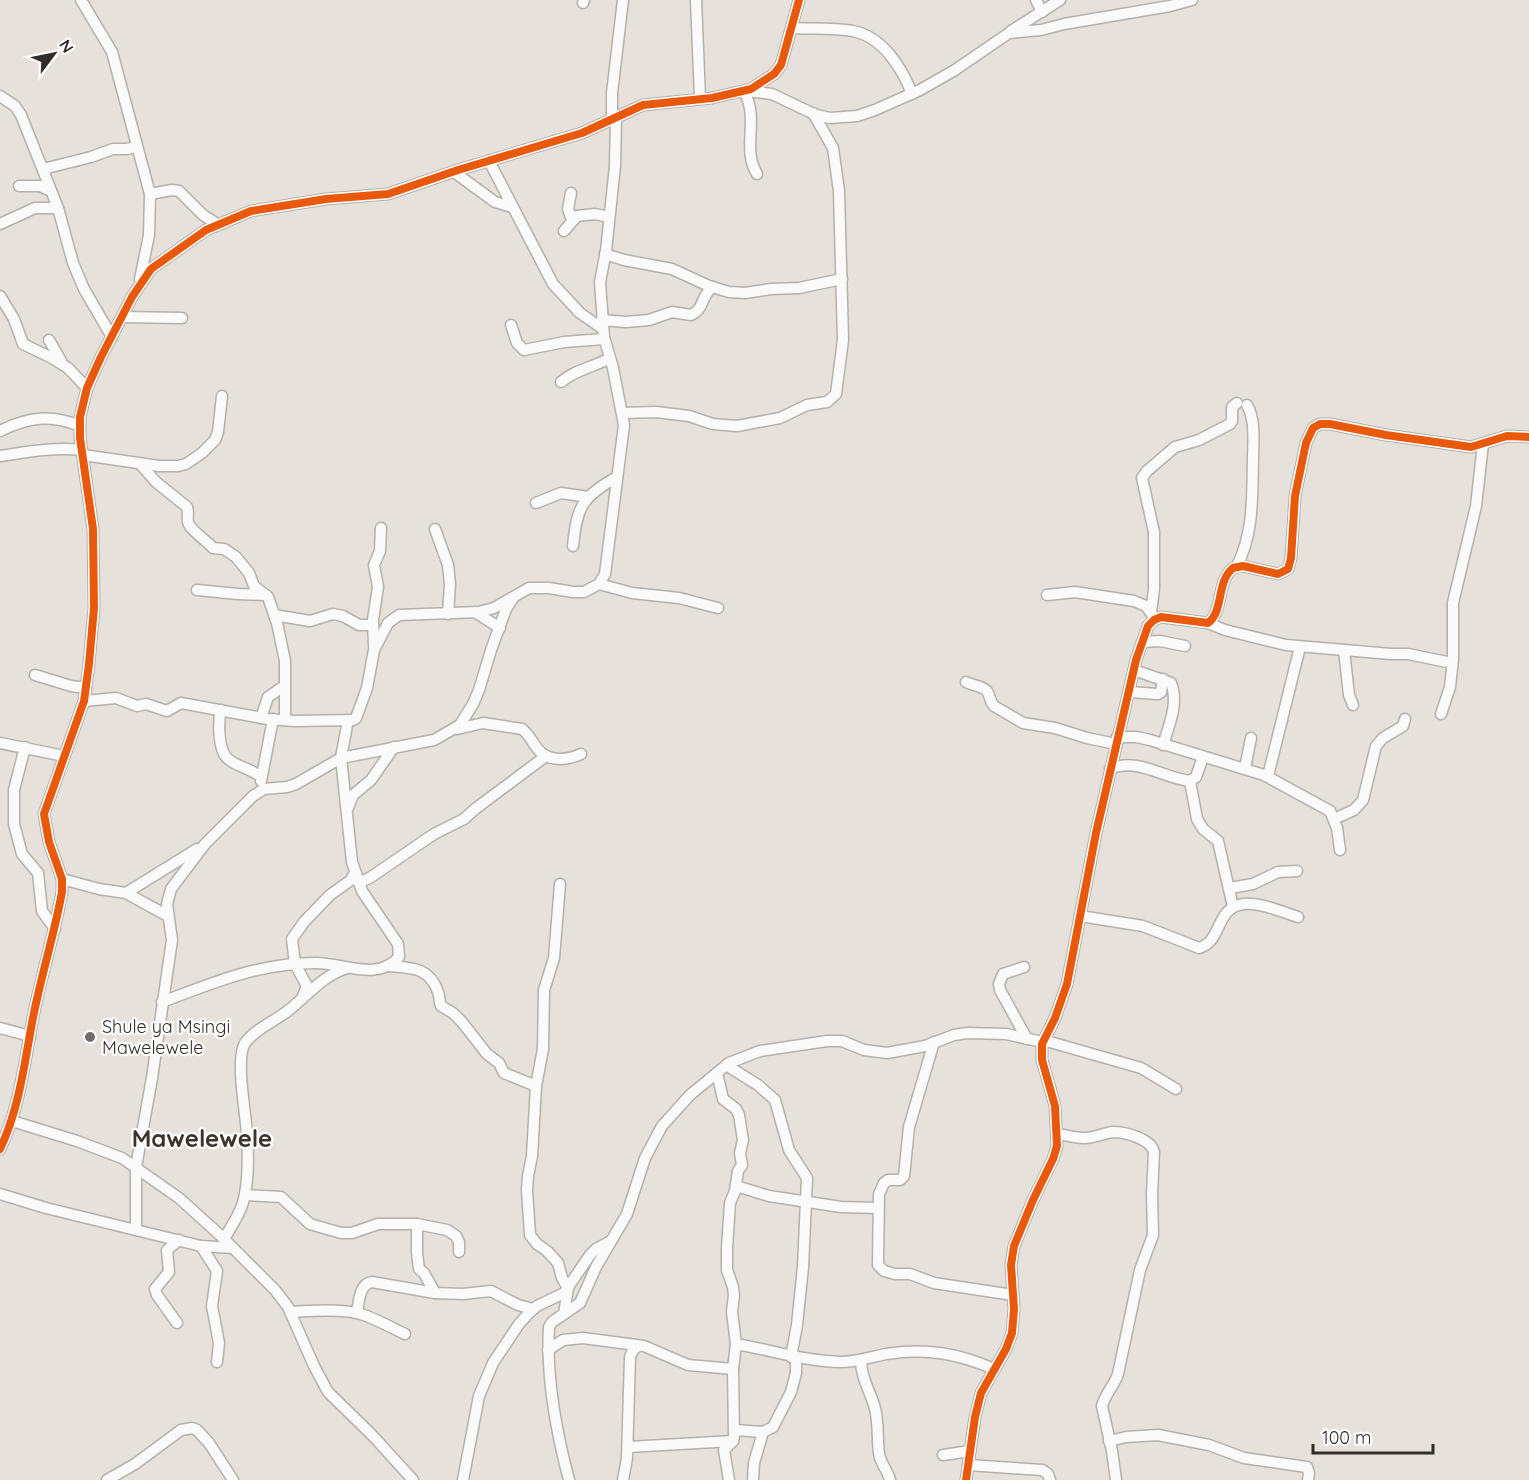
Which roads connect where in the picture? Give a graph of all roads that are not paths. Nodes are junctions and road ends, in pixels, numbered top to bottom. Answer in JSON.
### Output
{"nodes":[{"id":1,"x":622,"y":0,"type":"edge"},
{"id":2,"x":696,"y":0,"type":"edge"},
{"id":3,"x":799,"y":0,"type":"edge"},
{"id":4,"x":1036,"y":0,"type":"edge"},
{"id":5,"x":1060,"y":0,"type":"edge"},
{"id":6,"x":1192,"y":0,"type":"edge"},
{"id":7,"x":80,"y":2,"type":"edge"},
{"id":8,"x":1042,"y":12,"type":"junction"},
{"id":9,"x":792,"y":27,"type":"junction"},
{"id":10,"x":1009,"y":33,"type":"junction"},
{"id":11,"x":746,"y":91,"type":"junction"},
{"id":12,"x":912,"y":94,"type":"junction"},
{"id":13,"x":0,"y":96,"type":"edge"},
{"id":14,"x":700,"y":98,"type":"junction"},
{"id":15,"x":813,"y":113,"type":"junction"},
{"id":16,"x":614,"y":117,"type":"junction"},
{"id":17,"x":136,"y":147,"type":"junction"},
{"id":18,"x":489,"y":161,"type":"junction"},
{"id":19,"x":43,"y":169,"type":"junction"},
{"id":20,"x":454,"y":172,"type":"junction"},
{"id":21,"x":758,"y":174,"type":"dead end"},
{"id":22,"x":19,"y":186,"type":"dead end"},
{"id":23,"x":51,"y":191,"type":"junction"},
{"id":24,"x":571,"y":193,"type":"dead end"},
{"id":25,"x":150,"y":194,"type":"junction"},
{"id":26,"x":512,"y":207,"type":"junction"},
{"id":27,"x":58,"y":208,"type":"junction"},
{"id":28,"x":609,"y":217,"type":"junction"},
{"id":29,"x":572,"y":220,"type":"junction"},
{"id":30,"x":0,"y":224,"type":"edge"},
{"id":31,"x":217,"y":224,"type":"junction"},
{"id":32,"x":564,"y":231,"type":"dead end"},
{"id":33,"x":147,"y":243,"type":"junction"},
{"id":34,"x":605,"y":254,"type":"junction"},
{"id":35,"x":159,"y":261,"type":"junction"},
{"id":36,"x":842,"y":279,"type":"junction"},
{"id":37,"x":140,"y":285,"type":"junction"},
{"id":38,"x":713,"y":287,"type":"junction"},
{"id":39,"x":0,"y":296,"type":"edge"},
{"id":40,"x":122,"y":317,"type":"junction"},
{"id":41,"x":182,"y":318,"type":"dead end"},
{"id":42,"x":512,"y":326,"type":"dead end"},
{"id":43,"x":603,"y":329,"type":"junction"},
{"id":44,"x":112,"y":337,"type":"junction"},
{"id":45,"x":49,"y":340,"type":"dead end"},
{"id":46,"x":610,"y":358,"type":"junction"},
{"id":47,"x":63,"y":365,"type":"junction"},
{"id":48,"x":561,"y":382,"type":"dead end"},
{"id":49,"x":87,"y":388,"type":"junction"},
{"id":50,"x":222,"y":396,"type":"dead end"},
{"id":51,"x":622,"y":413,"type":"junction"},
{"id":52,"x":80,"y":426,"type":"junction"},
{"id":53,"x":0,"y":431,"type":"edge"},
{"id":54,"x":1529,"y":437,"type":"edge"},
{"id":55,"x":1483,"y":444,"type":"junction"},
{"id":56,"x":82,"y":453,"type":"junction"},
{"id":57,"x":0,"y":456,"type":"edge"},
{"id":58,"x":141,"y":465,"type":"junction"},
{"id":59,"x":617,"y":477,"type":"junction"},
{"id":60,"x":588,"y":497,"type":"junction"},
{"id":61,"x":536,"y":503,"type":"dead end"},
{"id":62,"x":381,"y":528,"type":"dead end"},
{"id":63,"x":435,"y":530,"type":"dead end"},
{"id":64,"x":573,"y":546,"type":"dead end"},
{"id":65,"x":1237,"y":566,"type":"junction"},
{"id":66,"x":599,"y":584,"type":"junction"},
{"id":67,"x":197,"y":590,"type":"dead end"},
{"id":68,"x":266,"y":594,"type":"junction"},
{"id":69,"x":1047,"y":596,"type":"dead end"},
{"id":70,"x":514,"y":597,"type":"junction"},
{"id":71,"x":718,"y":608,"type":"dead end"},
{"id":72,"x":475,"y":612,"type":"junction"},
{"id":73,"x":448,"y":614,"type":"junction"},
{"id":74,"x":274,"y":615,"type":"junction"},
{"id":75,"x":1153,"y":616,"type":"junction"},
{"id":76,"x":1208,"y":623,"type":"junction"},
{"id":77,"x":373,"y":625,"type":"junction"},
{"id":78,"x":500,"y":628,"type":"junction"},
{"id":79,"x":1142,"y":642,"type":"junction"},
{"id":80,"x":1185,"y":646,"type":"dead end"},
{"id":81,"x":1300,"y":646,"type":"junction"},
{"id":82,"x":374,"y":650,"type":"junction"},
{"id":83,"x":1344,"y":650,"type":"junction"},
{"id":84,"x":1452,"y":663,"type":"junction"},
{"id":85,"x":1134,"y":670,"type":"junction"},
{"id":86,"x":35,"y":675,"type":"dead end"},
{"id":87,"x":1163,"y":679,"type":"junction"},
{"id":88,"x":966,"y":682,"type":"dead end"},
{"id":89,"x":284,"y":687,"type":"junction"},
{"id":90,"x":86,"y":688,"type":"junction"},
{"id":91,"x":1129,"y":692,"type":"junction"},
{"id":92,"x":84,"y":701,"type":"junction"},
{"id":93,"x":1353,"y":705,"type":"dead end"},
{"id":94,"x":221,"y":710,"type":"junction"},
{"id":95,"x":1441,"y":714,"type":"dead end"},
{"id":96,"x":267,"y":719,"type":"junction"},
{"id":97,"x":1405,"y":719,"type":"dead end"},
{"id":98,"x":285,"y":720,"type":"junction"},
{"id":99,"x":348,"y":720,"type":"junction"},
{"id":100,"x":453,"y":730,"type":"junction"},
{"id":101,"x":1251,"y":738,"type":"dead end"},
{"id":102,"x":1117,"y":740,"type":"junction"},
{"id":103,"x":0,"y":743,"type":"edge"},
{"id":104,"x":1163,"y":745,"type":"junction"},
{"id":105,"x":25,"y":747,"type":"junction"},
{"id":106,"x":394,"y":747,"type":"junction"},
{"id":107,"x":581,"y":754,"type":"dead end"},
{"id":108,"x":64,"y":756,"type":"junction"},
{"id":109,"x":546,"y":756,"type":"junction"},
{"id":110,"x":1203,"y":757,"type":"junction"},
{"id":111,"x":341,"y":758,"type":"junction"},
{"id":112,"x":1245,"y":768,"type":"junction"},
{"id":113,"x":1110,"y":769,"type":"junction"},
{"id":114,"x":1269,"y":776,"type":"junction"},
{"id":115,"x":261,"y":777,"type":"junction"},
{"id":116,"x":1190,"y":781,"type":"junction"},
{"id":117,"x":258,"y":792,"type":"junction"},
{"id":118,"x":347,"y":811,"type":"junction"},
{"id":119,"x":1334,"y":819,"type":"junction"},
{"id":120,"x":205,"y":844,"type":"junction"},
{"id":121,"x":1340,"y":850,"type":"dead end"},
{"id":122,"x":1297,"y":871,"type":"dead end"},
{"id":123,"x":357,"y":878,"type":"junction"},
{"id":124,"x":62,"y":879,"type":"junction"},
{"id":125,"x":560,"y":884,"type":"dead end"},
{"id":126,"x":1230,"y":888,"type":"junction"},
{"id":127,"x":126,"y":893,"type":"junction"},
{"id":128,"x":1233,"y":908,"type":"junction"},
{"id":129,"x":168,"y":916,"type":"junction"},
{"id":130,"x":1080,"y":916,"type":"junction"},
{"id":131,"x":1298,"y":917,"type":"dead end"},
{"id":132,"x":55,"y":929,"type":"junction"},
{"id":133,"x":295,"y":964,"type":"junction"},
{"id":134,"x":386,"y":966,"type":"junction"},
{"id":135,"x":348,"y":967,"type":"junction"},
{"id":136,"x":1024,"y":967,"type":"dead end"},
{"id":137,"x":303,"y":996,"type":"junction"},
{"id":138,"x":162,"y":1002,"type":"junction"},
{"id":139,"x":0,"y":1029,"type":"edge"},
{"id":140,"x":30,"y":1036,"type":"junction"},
{"id":141,"x":1027,"y":1039,"type":"junction"},
{"id":142,"x":1043,"y":1041,"type":"junction"},
{"id":143,"x":934,"y":1042,"type":"junction"},
{"id":144,"x":726,"y":1065,"type":"junction"},
{"id":145,"x":717,"y":1072,"type":"junction"},
{"id":146,"x":536,"y":1086,"type":"junction"},
{"id":147,"x":1176,"y":1089,"type":"dead end"},
{"id":148,"x":12,"y":1121,"type":"junction"},
{"id":149,"x":1057,"y":1134,"type":"junction"},
{"id":150,"x":3,"y":1136,"type":"edge"},
{"id":151,"x":0,"y":1149,"type":"edge"},
{"id":152,"x":136,"y":1167,"type":"junction"},
{"id":153,"x":736,"y":1186,"type":"junction"},
{"id":154,"x":0,"y":1194,"type":"edge"},
{"id":155,"x":245,"y":1195,"type":"junction"},
{"id":156,"x":807,"y":1201,"type":"junction"},
{"id":157,"x":878,"y":1208,"type":"junction"},
{"id":158,"x":417,"y":1224,"type":"junction"},
{"id":159,"x":136,"y":1230,"type":"junction"},
{"id":160,"x":224,"y":1239,"type":"junction"},
{"id":161,"x":179,"y":1240,"type":"junction"},
{"id":162,"x":611,"y":1241,"type":"junction"},
{"id":163,"x":201,"y":1246,"type":"junction"},
{"id":164,"x":232,"y":1248,"type":"junction"},
{"id":165,"x":459,"y":1252,"type":"dead end"},
{"id":166,"x":568,"y":1288,"type":"junction"},
{"id":167,"x":435,"y":1293,"type":"junction"},
{"id":168,"x":1013,"y":1295,"type":"junction"},
{"id":169,"x":533,"y":1309,"type":"junction"},
{"id":170,"x":290,"y":1312,"type":"junction"},
{"id":171,"x":357,"y":1313,"type":"junction"},
{"id":172,"x":564,"y":1314,"type":"junction"},
{"id":173,"x":177,"y":1323,"type":"dead end"},
{"id":174,"x":405,"y":1334,"type":"dead end"},
{"id":175,"x":736,"y":1344,"type":"junction"},
{"id":176,"x":638,"y":1346,"type":"junction"},
{"id":177,"x":548,"y":1350,"type":"junction"},
{"id":178,"x":793,"y":1357,"type":"junction"},
{"id":179,"x":861,"y":1360,"type":"junction"},
{"id":180,"x":217,"y":1362,"type":"dead end"},
{"id":181,"x":733,"y":1369,"type":"junction"},
{"id":182,"x":994,"y":1369,"type":"junction"},
{"id":183,"x":763,"y":1432,"type":"junction"},
{"id":184,"x":734,"y":1435,"type":"junction"},
{"id":185,"x":1109,"y":1441,"type":"junction"},
{"id":186,"x":628,"y":1447,"type":"junction"},
{"id":187,"x":970,"y":1451,"type":"junction"},
{"id":188,"x":943,"y":1455,"type":"dead end"},
{"id":189,"x":968,"y":1465,"type":"junction"},
{"id":190,"x":107,"y":1480,"type":"edge"},
{"id":191,"x":233,"y":1480,"type":"edge"},
{"id":192,"x":413,"y":1480,"type":"edge"},
{"id":193,"x":463,"y":1480,"type":"edge"},
{"id":194,"x":568,"y":1480,"type":"edge"},
{"id":195,"x":623,"y":1480,"type":"edge"},
{"id":196,"x":729,"y":1480,"type":"edge"},
{"id":197,"x":753,"y":1480,"type":"edge"},
{"id":198,"x":890,"y":1480,"type":"edge"},
{"id":199,"x":966,"y":1480,"type":"edge"},
{"id":200,"x":1050,"y":1480,"type":"edge"},
{"id":201,"x":1116,"y":1480,"type":"edge"},
{"id":202,"x":1308,"y":1480,"type":"edge"}],
"edges":[{"from":1,"to":16,"type":"street"},
{"from":2,"to":14,"type":"street"},
{"from":3,"to":9,"type":"street"},
{"from":4,"to":8,"type":"street"},
{"from":5,"to":8,"type":"street"},
{"from":6,"to":10,"type":"street"},
{"from":7,"to":17,"type":"street"},
{"from":8,"to":10,"type":"street"},
{"from":9,"to":11,"type":"street"},
{"from":9,"to":12,"type":"street"},
{"from":10,"to":12,"type":"street"},
{"from":11,"to":14,"type":"street"},
{"from":11,"to":15,"type":"street"},
{"from":11,"to":21,"type":"street"},
{"from":12,"to":15,"type":"street"},
{"from":13,"to":19,"type":"street"},
{"from":14,"to":16,"type":"street"},
{"from":15,"to":36,"type":"street"},
{"from":16,"to":18,"type":"street"},
{"from":16,"to":28,"type":"street"},
{"from":17,"to":19,"type":"street"},
{"from":17,"to":25,"type":"street"},
{"from":18,"to":20,"type":"street"},
{"from":18,"to":26,"type":"street"},
{"from":19,"to":23,"type":"street"},
{"from":20,"to":26,"type":"street"},
{"from":20,"to":31,"type":"street"},
{"from":22,"to":23,"type":"street"},
{"from":23,"to":27,"type":"street"},
{"from":24,"to":29,"type":"street"},
{"from":25,"to":31,"type":"street"},
{"from":25,"to":33,"type":"street"},
{"from":26,"to":43,"type":"street"},
{"from":27,"to":30,"type":"street"},
{"from":27,"to":44,"type":"street"},
{"from":28,"to":29,"type":"street"},
{"from":28,"to":34,"type":"street"},
{"from":29,"to":32,"type":"street"},
{"from":31,"to":35,"type":"street"},
{"from":33,"to":35,"type":"street"},
{"from":33,"to":37,"type":"street"},
{"from":34,"to":38,"type":"street"},
{"from":34,"to":43,"type":"street"},
{"from":35,"to":37,"type":"street"},
{"from":36,"to":38,"type":"street"},
{"from":36,"to":51,"type":"street"},
{"from":37,"to":40,"type":"street"},
{"from":38,"to":43,"type":"street"},
{"from":39,"to":47,"type":"street"},
{"from":40,"to":41,"type":"street"},
{"from":40,"to":44,"type":"street"},
{"from":42,"to":43,"type":"street"},
{"from":43,"to":46,"type":"street"},
{"from":44,"to":49,"type":"street"},
{"from":45,"to":47,"type":"street"},
{"from":46,"to":48,"type":"street"},
{"from":46,"to":51,"type":"street"},
{"from":47,"to":49,"type":"street"},
{"from":49,"to":52,"type":"street"},
{"from":50,"to":58,"type":"street"},
{"from":51,"to":59,"type":"street"},
{"from":52,"to":53,"type":"street"},
{"from":52,"to":56,"type":"street"},
{"from":54,"to":55,"type":"street"},
{"from":55,"to":65,"type":"street"},
{"from":55,"to":84,"type":"street"},
{"from":56,"to":57,"type":"street"},
{"from":56,"to":58,"type":"street"},
{"from":56,"to":90,"type":"street"},
{"from":58,"to":68,"type":"street"},
{"from":59,"to":60,"type":"street"},
{"from":59,"to":66,"type":"street"},
{"from":60,"to":61,"type":"street"},
{"from":60,"to":64,"type":"street"},
{"from":62,"to":77,"type":"street"},
{"from":63,"to":73,"type":"street"},
{"from":65,"to":75,"type":"street"},
{"from":65,"to":76,"type":"street"},
{"from":66,"to":70,"type":"street"},
{"from":66,"to":71,"type":"street"},
{"from":67,"to":68,"type":"street"},
{"from":68,"to":74,"type":"street"},
{"from":69,"to":75,"type":"street"},
{"from":70,"to":72,"type":"street"},
{"from":70,"to":78,"type":"street"},
{"from":72,"to":73,"type":"street"},
{"from":72,"to":78,"type":"street"},
{"from":73,"to":82,"type":"street"},
{"from":74,"to":77,"type":"street"},
{"from":74,"to":89,"type":"street"},
{"from":75,"to":76,"type":"street"},
{"from":75,"to":79,"type":"street"},
{"from":76,"to":81,"type":"street"},
{"from":77,"to":82,"type":"street"},
{"from":78,"to":100,"type":"street"},
{"from":79,"to":80,"type":"street"},
{"from":79,"to":85,"type":"street"},
{"from":81,"to":83,"type":"street"},
{"from":81,"to":114,"type":"street"},
{"from":82,"to":99,"type":"street"},
{"from":83,"to":84,"type":"street"},
{"from":83,"to":93,"type":"street"},
{"from":84,"to":95,"type":"street"},
{"from":85,"to":87,"type":"street"},
{"from":85,"to":91,"type":"street"},
{"from":86,"to":90,"type":"street"},
{"from":87,"to":91,"type":"street"},
{"from":87,"to":104,"type":"street"},
{"from":88,"to":102,"type":"street"},
{"from":89,"to":96,"type":"street"},
{"from":89,"to":98,"type":"street"},
{"from":90,"to":92,"type":"street"},
{"from":91,"to":102,"type":"street"},
{"from":92,"to":94,"type":"street"},
{"from":92,"to":108,"type":"street"},
{"from":94,"to":96,"type":"street"},
{"from":94,"to":115,"type":"street"},
{"from":96,"to":98,"type":"street"},
{"from":96,"to":115,"type":"street"},
{"from":97,"to":119,"type":"street"},
{"from":98,"to":99,"type":"street"},
{"from":99,"to":111,"type":"street"},
{"from":100,"to":106,"type":"street"},
{"from":100,"to":109,"type":"street"},
{"from":101,"to":112,"type":"street"},
{"from":102,"to":104,"type":"street"},
{"from":102,"to":113,"type":"street"},
{"from":103,"to":105,"type":"street"},
{"from":104,"to":110,"type":"street"},
{"from":105,"to":108,"type":"street"},
{"from":105,"to":132,"type":"street"},
{"from":106,"to":111,"type":"street"},
{"from":106,"to":118,"type":"street"},
{"from":107,"to":109,"type":"street"},
{"from":108,"to":124,"type":"street"},
{"from":109,"to":123,"type":"street"},
{"from":110,"to":112,"type":"street"},
{"from":110,"to":116,"type":"street"},
{"from":111,"to":117,"type":"street"},
{"from":111,"to":118,"type":"street"},
{"from":112,"to":114,"type":"street"},
{"from":113,"to":116,"type":"street"},
{"from":113,"to":130,"type":"street"},
{"from":114,"to":119,"type":"street"},
{"from":115,"to":117,"type":"street"},
{"from":116,"to":126,"type":"street"},
{"from":117,"to":120,"type":"street"},
{"from":118,"to":123,"type":"street"},
{"from":119,"to":121,"type":"street"},
{"from":120,"to":127,"type":"street"},
{"from":120,"to":129,"type":"street"},
{"from":122,"to":126,"type":"street"},
{"from":123,"to":133,"type":"street"},
{"from":123,"to":134,"type":"street"},
{"from":124,"to":127,"type":"street"},
{"from":124,"to":132,"type":"street"},
{"from":125,"to":146,"type":"street"},
{"from":126,"to":128,"type":"street"},
{"from":127,"to":129,"type":"street"},
{"from":128,"to":130,"type":"street"},
{"from":128,"to":131,"type":"street"},
{"from":129,"to":138,"type":"street"},
{"from":130,"to":142,"type":"street"},
{"from":132,"to":140,"type":"street"},
{"from":133,"to":135,"type":"street"},
{"from":133,"to":137,"type":"street"},
{"from":133,"to":138,"type":"street"},
{"from":134,"to":135,"type":"street"},
{"from":134,"to":146,"type":"street"},
{"from":135,"to":137,"type":"street"},
{"from":136,"to":141,"type":"street"},
{"from":137,"to":155,"type":"street"},
{"from":138,"to":152,"type":"street"},
{"from":139,"to":140,"type":"street"},
{"from":140,"to":148,"type":"street"},
{"from":141,"to":142,"type":"street"},
{"from":141,"to":143,"type":"street"},
{"from":142,"to":147,"type":"street"},
{"from":142,"to":149,"type":"street"},
{"from":143,"to":144,"type":"street"},
{"from":143,"to":157,"type":"street"},
{"from":144,"to":145,"type":"street"},
{"from":144,"to":156,"type":"street"},
{"from":145,"to":153,"type":"street"},
{"from":145,"to":162,"type":"street"},
{"from":146,"to":166,"type":"street"},
{"from":148,"to":150,"type":"street"},
{"from":148,"to":152,"type":"street"},
{"from":149,"to":168,"type":"street"},
{"from":149,"to":185,"type":"street"},
{"from":150,"to":151,"type":"street"},
{"from":152,"to":159,"type":"street"},
{"from":152,"to":160,"type":"street"},
{"from":153,"to":156,"type":"street"},
{"from":153,"to":175,"type":"street"},
{"from":154,"to":159,"type":"street"},
{"from":155,"to":158,"type":"street"},
{"from":155,"to":160,"type":"street"},
{"from":156,"to":157,"type":"street"},
{"from":156,"to":178,"type":"street"},
{"from":157,"to":168,"type":"street"},
{"from":158,"to":165,"type":"street"},
{"from":158,"to":167,"type":"street"},
{"from":159,"to":161,"type":"street"},
{"from":160,"to":164,"type":"street"},
{"from":161,"to":163,"type":"street"},
{"from":161,"to":173,"type":"street"},
{"from":162,"to":166,"type":"street"},
{"from":162,"to":172,"type":"street"},
{"from":163,"to":164,"type":"street"},
{"from":163,"to":180,"type":"street"},
{"from":164,"to":170,"type":"street"},
{"from":166,"to":169,"type":"street"},
{"from":166,"to":172,"type":"street"},
{"from":167,"to":169,"type":"street"},
{"from":167,"to":171,"type":"street"},
{"from":168,"to":182,"type":"street"},
{"from":169,"to":193,"type":"street"},
{"from":170,"to":171,"type":"street"},
{"from":170,"to":192,"type":"street"},
{"from":171,"to":174,"type":"street"},
{"from":172,"to":177,"type":"street"},
{"from":175,"to":178,"type":"street"},
{"from":175,"to":181,"type":"street"},
{"from":176,"to":177,"type":"street"},
{"from":176,"to":181,"type":"street"},
{"from":176,"to":186,"type":"street"},
{"from":177,"to":194,"type":"street"},
{"from":178,"to":179,"type":"street"},
{"from":178,"to":183,"type":"street"},
{"from":179,"to":182,"type":"street"},
{"from":179,"to":198,"type":"street"},
{"from":181,"to":184,"type":"street"},
{"from":182,"to":187,"type":"street"},
{"from":183,"to":184,"type":"street"},
{"from":183,"to":197,"type":"street"},
{"from":184,"to":186,"type":"street"},
{"from":184,"to":196,"type":"street"},
{"from":185,"to":201,"type":"street"},
{"from":185,"to":202,"type":"street"},
{"from":186,"to":195,"type":"street"},
{"from":187,"to":188,"type":"street"},
{"from":187,"to":189,"type":"street"},
{"from":189,"to":199,"type":"street"},
{"from":189,"to":200,"type":"street"},
{"from":190,"to":191,"type":"street"}]}
